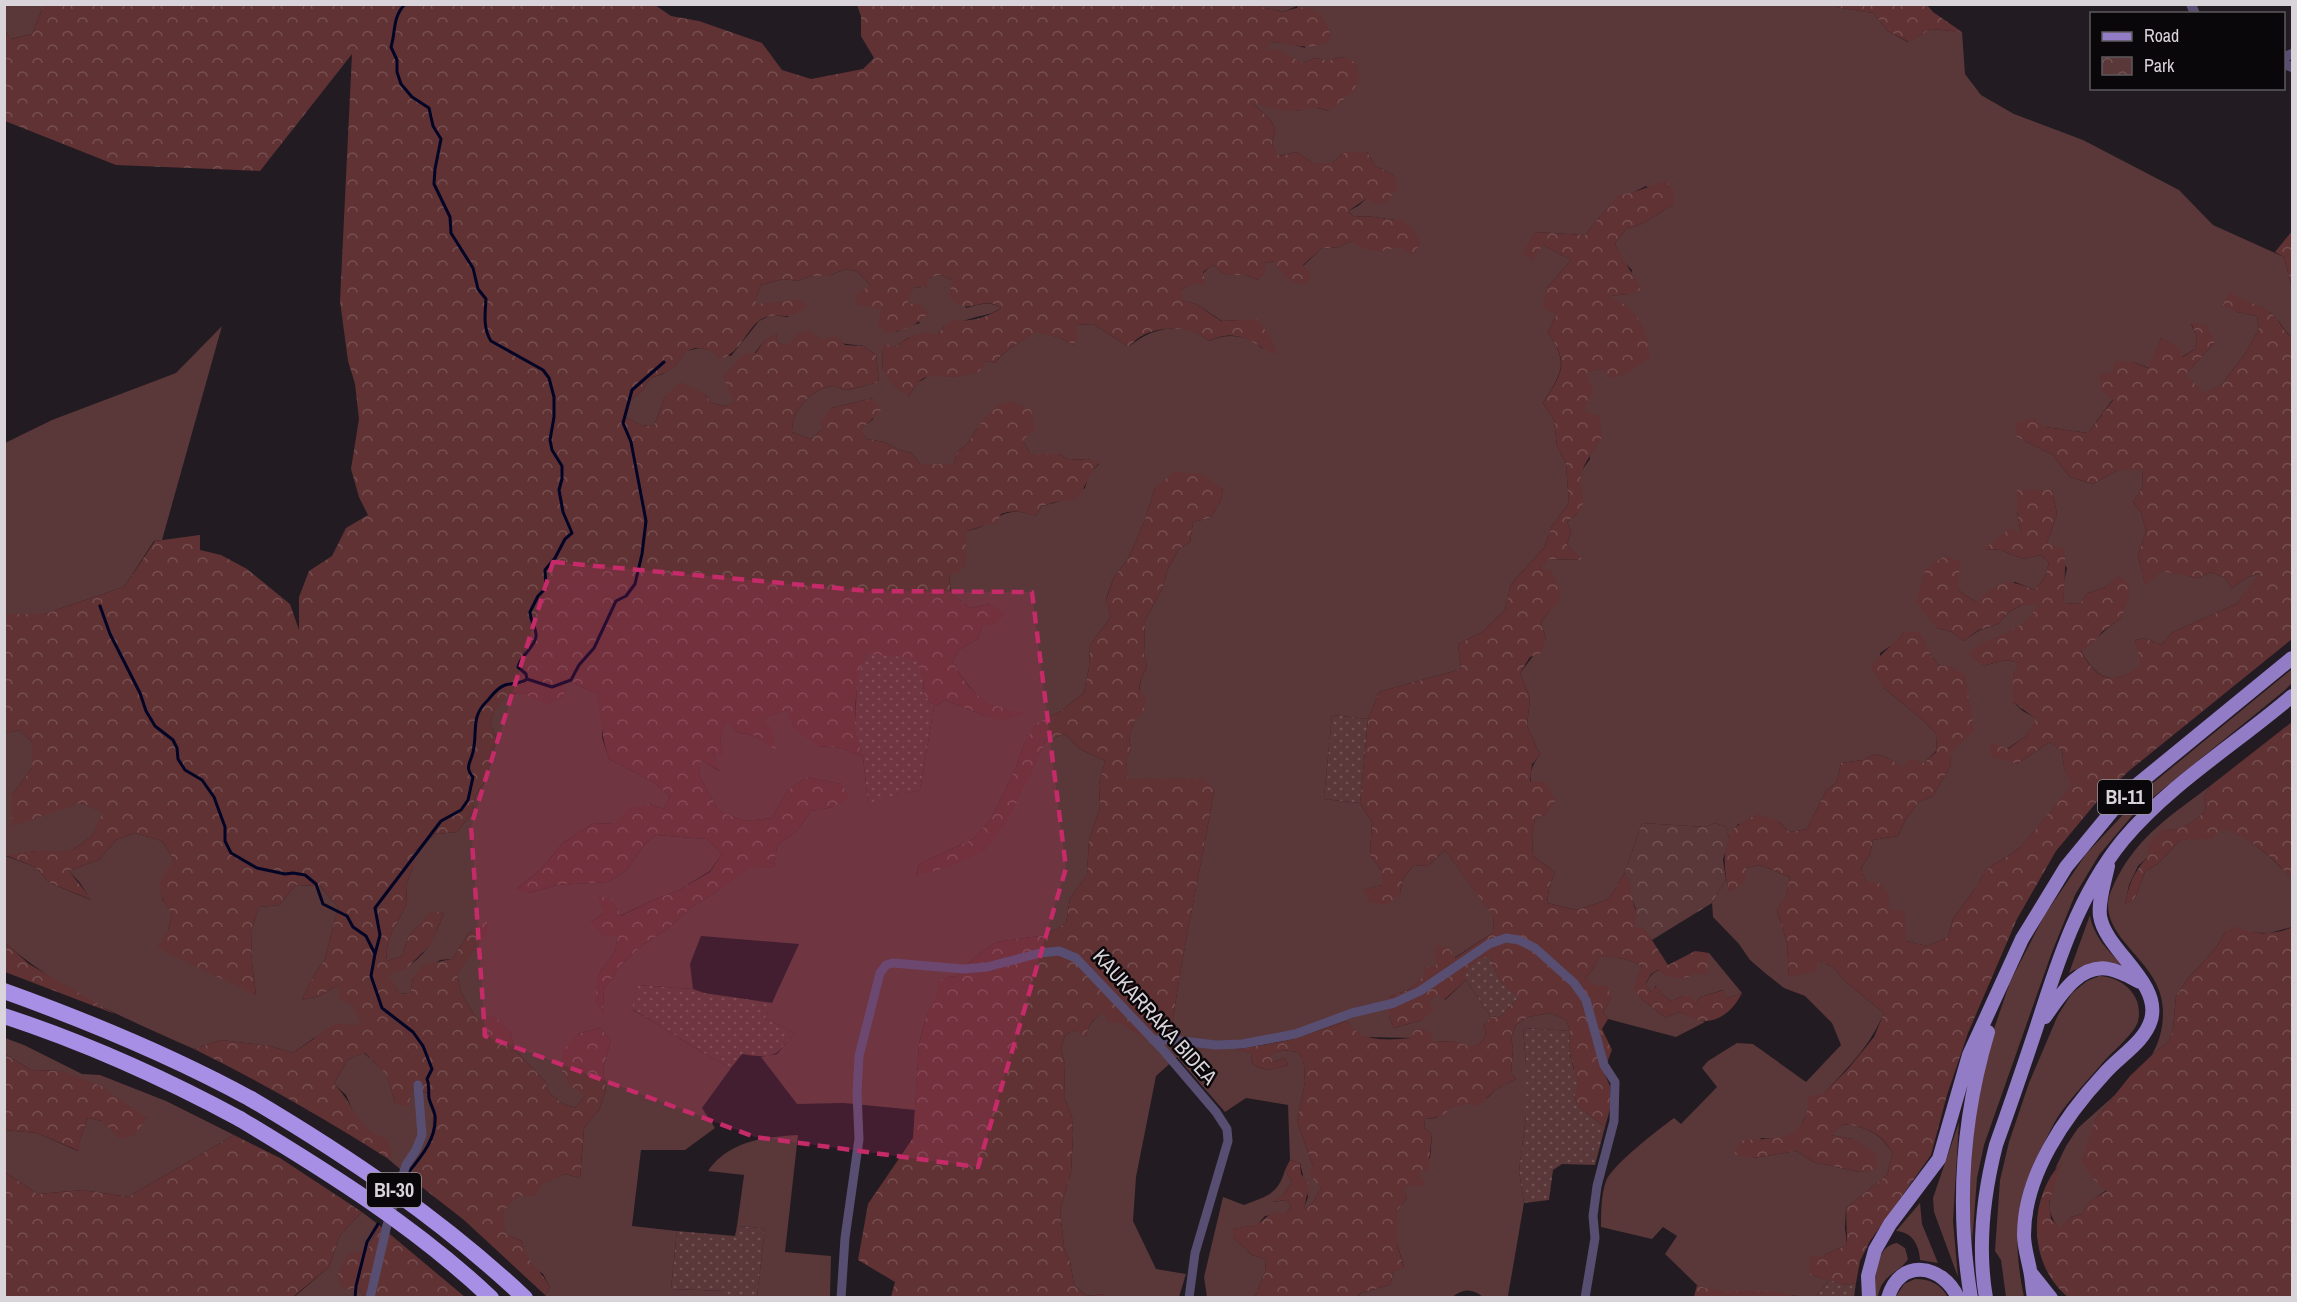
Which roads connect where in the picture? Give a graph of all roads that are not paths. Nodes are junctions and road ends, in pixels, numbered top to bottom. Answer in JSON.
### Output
{"nodes":[{"id":1,"x":2292,"y":54,"type":"edge"},
{"id":2,"x":2289,"y":64,"type":"edge"},
{"id":3,"x":2292,"y":658,"type":"edge"},
{"id":4,"x":2292,"y":696,"type":"edge"},
{"id":5,"x":2110,"y":858,"type":"junction"},
{"id":6,"x":2004,"y":978,"type":"junction"},
{"id":7,"x":2143,"y":983,"type":"junction"},
{"id":8,"x":4,"y":990,"type":"edge"},
{"id":9,"x":4,"y":1016,"type":"edge"},
{"id":10,"x":2035,"y":1031,"type":"junction"},
{"id":11,"x":1153,"y":1040,"type":"junction"},
{"id":12,"x":418,"y":1085,"type":"dead end"},
{"id":13,"x":2031,"y":1273,"type":"junction"},
{"id":14,"x":370,"y":1298,"type":"edge"},
{"id":15,"x":491,"y":1298,"type":"edge"},
{"id":16,"x":525,"y":1298,"type":"edge"},
{"id":17,"x":841,"y":1298,"type":"edge"},
{"id":18,"x":1189,"y":1298,"type":"edge"},
{"id":19,"x":1585,"y":1298,"type":"edge"},
{"id":20,"x":1869,"y":1298,"type":"edge"},
{"id":21,"x":1888,"y":1298,"type":"edge"},
{"id":22,"x":1958,"y":1298,"type":"edge"},
{"id":23,"x":1971,"y":1298,"type":"edge"},
{"id":24,"x":1986,"y":1298,"type":"edge"},
{"id":25,"x":2034,"y":1298,"type":"edge"},
{"id":26,"x":2051,"y":1298,"type":"edge"}],
"edges":[{"from":1,"to":2,"type":"street"},
{"from":3,"to":6,"type":"main road","number":"BI-11"},
{"from":4,"to":5,"type":"main road","number":"BI-11"},
{"from":5,"to":7,"type":"main road"},
{"from":5,"to":10,"type":"main road","number":"BI-11"},
{"from":6,"to":20,"type":"main road"},
{"from":6,"to":23,"type":"main road","number":"BI-11"},
{"from":7,"to":10,"type":"main road"},
{"from":7,"to":13,"type":"main road"},
{"from":8,"to":16,"type":"highway","number":"BI-30","bridge":true},
{"from":9,"to":15,"type":"highway","number":"BI-30","bridge":true},
{"from":10,"to":24,"type":"main road","number":"BI-11"},
{"from":11,"to":17,"type":"street","name":"KAUKARRAKA BIDEA"},
{"from":11,"to":18,"type":"street","name":"KAUKARRAKA BIDEA"},
{"from":11,"to":19,"type":"street"},
{"from":12,"to":14,"type":"street"},
{"from":13,"to":25,"type":"main road"},
{"from":13,"to":26,"type":"main road"},
{"from":21,"to":22,"type":"main road"}]}
